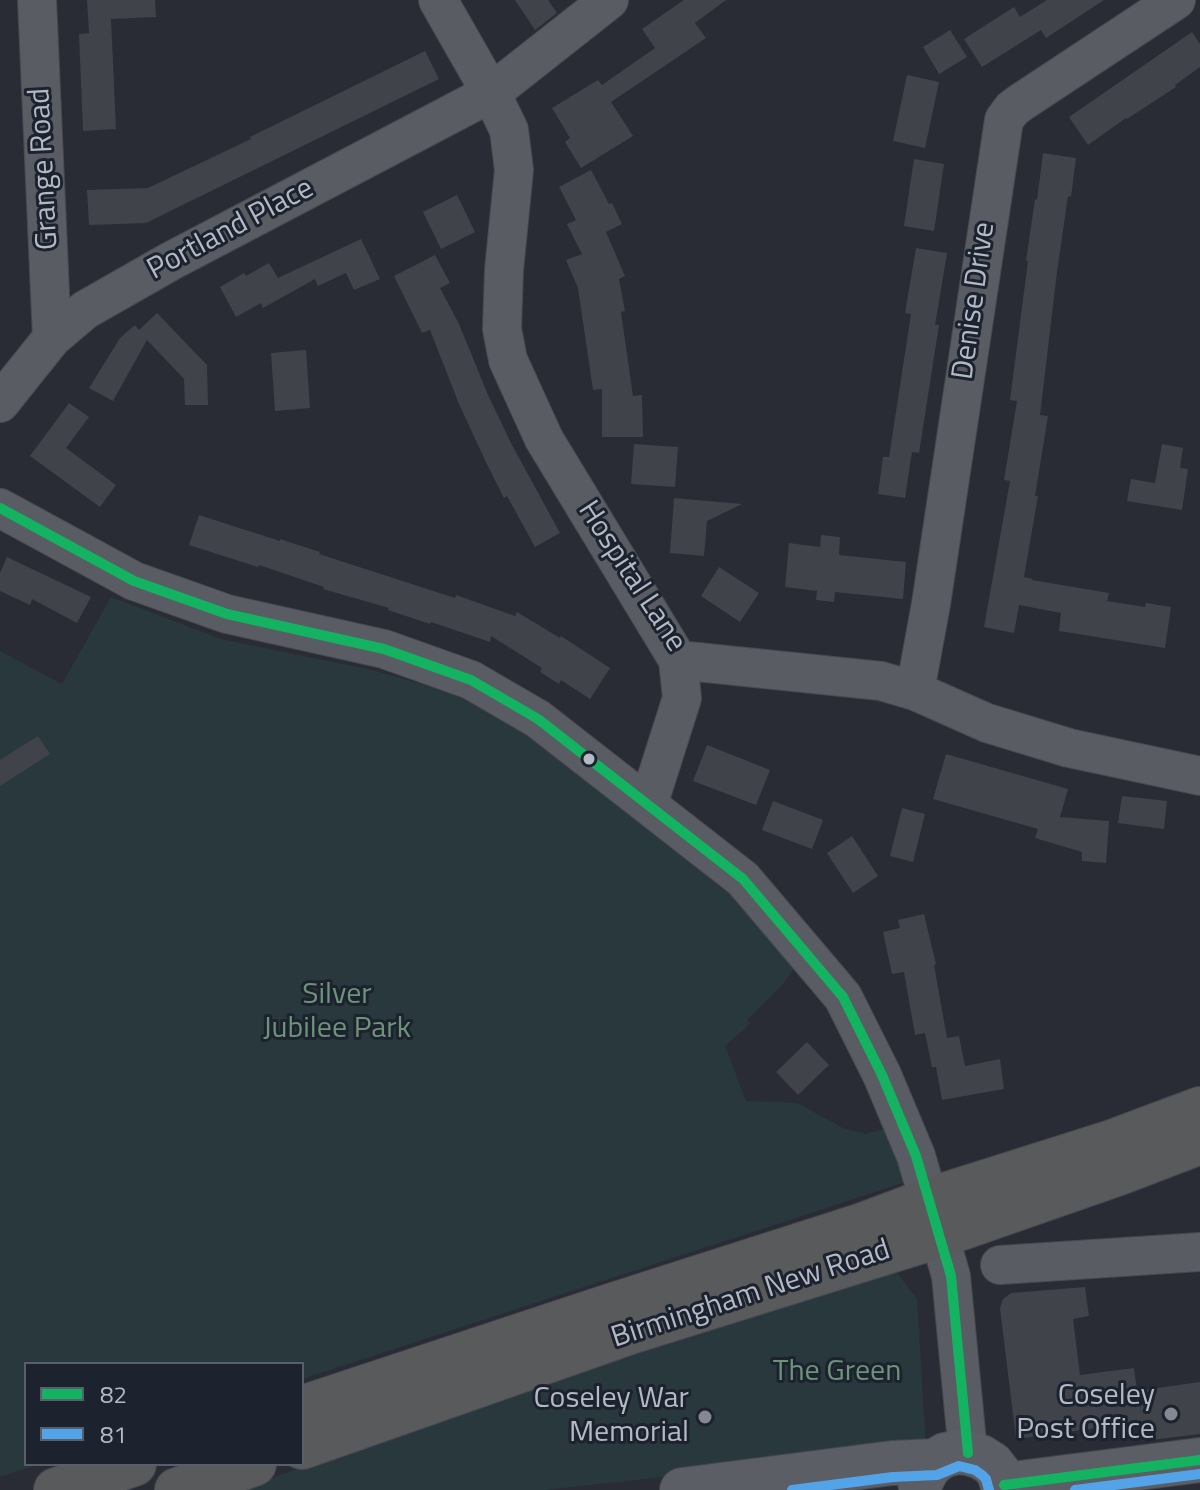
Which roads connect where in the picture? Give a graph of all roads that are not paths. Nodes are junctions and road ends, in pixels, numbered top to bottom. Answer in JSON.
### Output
{"nodes":[{"id":1,"x":37,"y":0,"type":"edge"},
{"id":2,"x":438,"y":0,"type":"edge"},
{"id":3,"x":609,"y":0,"type":"edge"},
{"id":4,"x":1176,"y":0,"type":"edge"},
{"id":5,"x":491,"y":93,"type":"junction"},
{"id":6,"x":52,"y":338,"type":"junction"},
{"id":7,"x":0,"y":403,"type":"edge"},
{"id":8,"x":0,"y":508,"type":"edge"},
{"id":9,"x":678,"y":660,"type":"junction"},
{"id":10,"x":915,"y":691,"type":"junction"},
{"id":11,"x":1200,"y":776,"type":"edge"},
{"id":12,"x":648,"y":805,"type":"junction"},
{"id":13,"x":1200,"y":1109,"type":"edge"},
{"id":14,"x":1200,"y":1142,"type":"edge"},
{"id":15,"x":935,"y":1218,"type":"junction"},
{"id":16,"x":1200,"y":1252,"type":"edge"},
{"id":17,"x":1000,"y":1265,"type":"dead end"},
{"id":18,"x":304,"y":1407,"type":"edge"},
{"id":19,"x":304,"y":1446,"type":"edge"},
{"id":20,"x":1200,"y":1460,"type":"edge"},
{"id":21,"x":128,"y":1466,"type":"edge"},
{"id":22,"x":247,"y":1466,"type":"edge"},
{"id":23,"x":940,"y":1468,"type":"edge"},
{"id":24,"x":830,"y":1471,"type":"junction"},
{"id":25,"x":198,"y":1481,"type":"edge"},
{"id":26,"x":1004,"y":1488,"type":"edge"},
{"id":27,"x":56,"y":1490,"type":"edge"},
{"id":28,"x":682,"y":1490,"type":"edge"},
{"id":29,"x":888,"y":1490,"type":"edge"}],
"edges":[{"from":1,"to":6,"type":"street","name":"Grange Road"},
{"from":2,"to":5,"type":"street","name":"Hospital Lane"},
{"from":3,"to":5,"type":"street","name":"Portland Place"},
{"from":4,"to":10,"type":"street","name":"Denise Drive"},
{"from":5,"to":6,"type":"street","name":"Portland Place"},
{"from":5,"to":9,"type":"street","name":"Hospital Lane"},
{"from":6,"to":7,"type":"street","name":"Portland Place"},
{"from":8,"to":12,"type":"street"},
{"from":9,"to":10,"type":"street","name":"Hospital Lane"},
{"from":9,"to":12,"type":"street"},
{"from":10,"to":11,"type":"street","name":"Hospital Lane"},
{"from":12,"to":15,"type":"street"},
{"from":13,"to":15,"type":"highway","name":"Birmingham New Road"},
{"from":14,"to":15,"type":"highway","name":"Birmingham New Road"},
{"from":15,"to":18,"type":"highway","name":"Birmingham New Road"},
{"from":15,"to":19,"type":"highway","name":"Birmingham New Road"},
{"from":15,"to":23,"type":"street"},
{"from":16,"to":17,"type":"street"},
{"from":20,"to":26,"type":"main road"},
{"from":21,"to":27,"type":"highway"},
{"from":22,"to":25,"type":"highway"},
{"from":23,"to":24,"type":"main road"},
{"from":23,"to":26,"type":"main road"},
{"from":24,"to":28,"type":"main road"},
{"from":24,"to":29,"type":"main road"}]}
